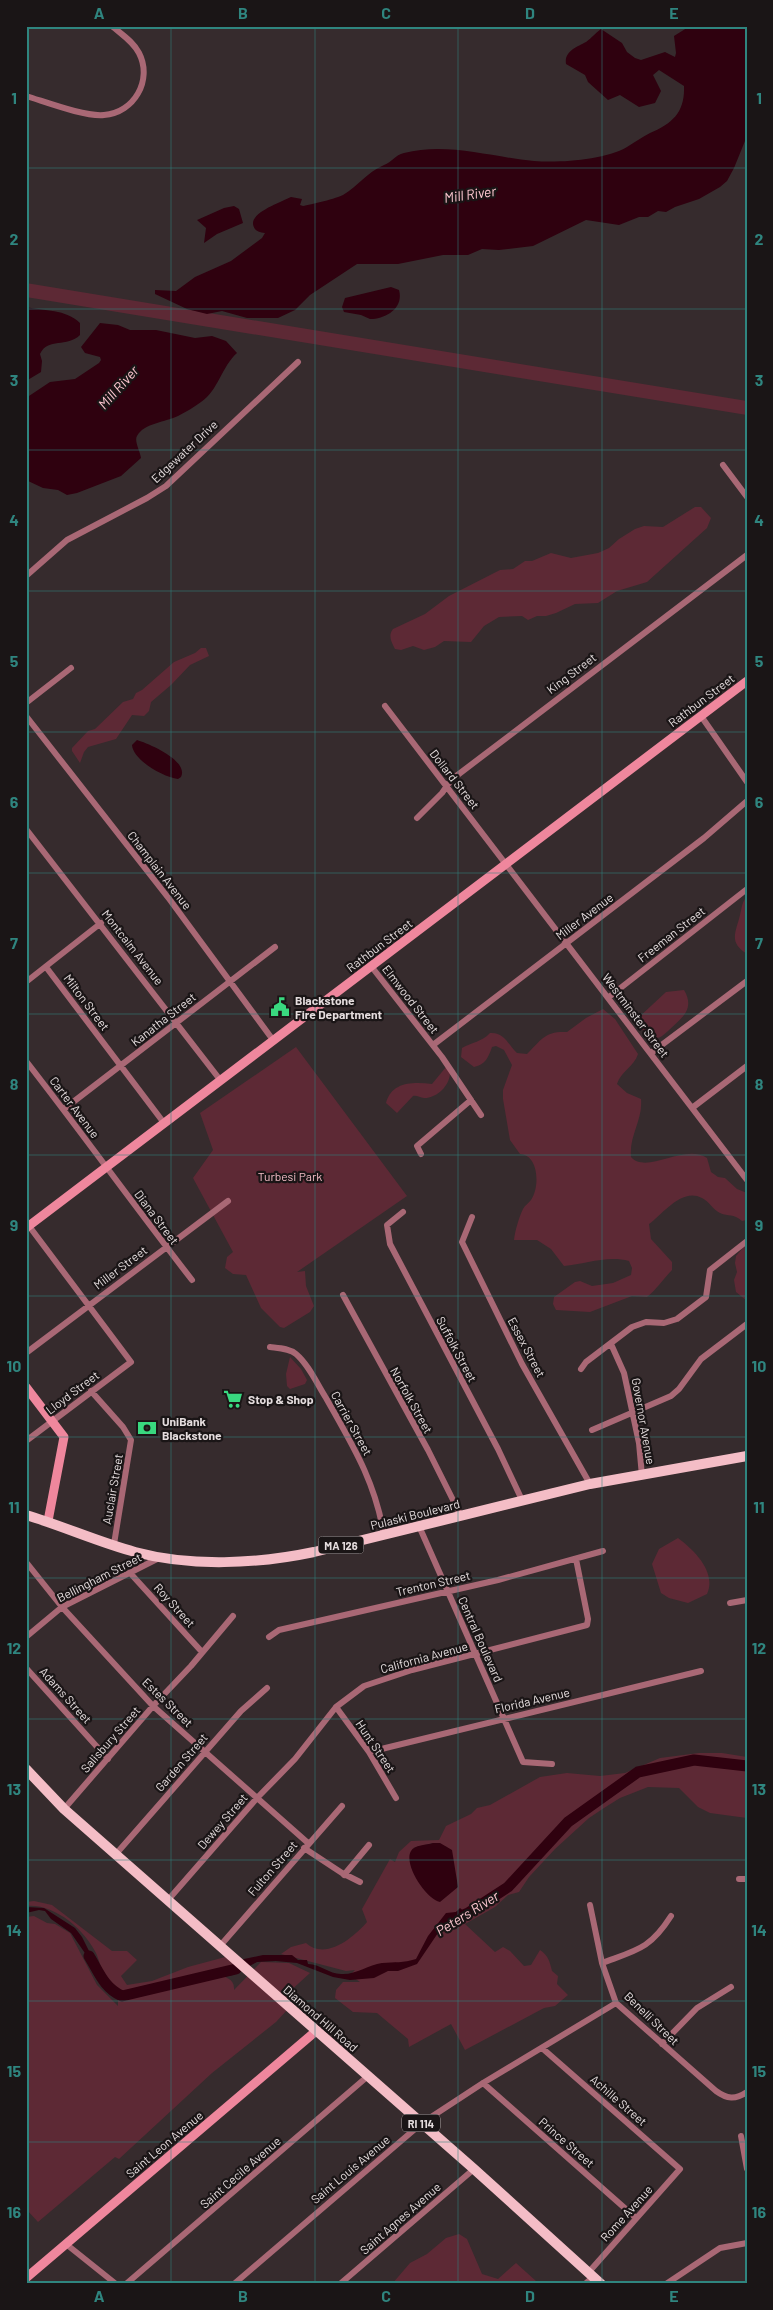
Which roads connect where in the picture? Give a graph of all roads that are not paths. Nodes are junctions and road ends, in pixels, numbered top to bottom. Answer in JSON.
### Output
{"nodes":[{"id":1,"x":112,"y":26,"type":"edge"},
{"id":2,"x":26,"y":96,"type":"edge"},
{"id":3,"x":298,"y":362,"type":"dead end"},
{"id":4,"x":723,"y":465,"type":"dead end"},
{"id":5,"x":747,"y":497,"type":"edge"},
{"id":6,"x":747,"y":555,"type":"edge"},
{"id":7,"x":26,"y":576,"type":"edge"},
{"id":8,"x":71,"y":668,"type":"dead end"},
{"id":9,"x":747,"y":681,"type":"edge"},
{"id":10,"x":26,"y":703,"type":"edge"},
{"id":11,"x":386,"y":706,"type":"dead end"},
{"id":12,"x":26,"y":716,"type":"edge"},
{"id":13,"x":700,"y":716,"type":"junction"},
{"id":14,"x":747,"y":782,"type":"edge"},
{"id":15,"x":447,"y":787,"type":"junction"},
{"id":16,"x":747,"y":801,"type":"edge"},
{"id":17,"x":417,"y":818,"type":"dead end"},
{"id":18,"x":26,"y":829,"type":"edge"},
{"id":19,"x":506,"y":864,"type":"junction"},
{"id":20,"x":747,"y":889,"type":"edge"},
{"id":21,"x":101,"y":923,"type":"junction"},
{"id":22,"x":566,"y":944,"type":"junction"},
{"id":23,"x":275,"y":947,"type":"dead end"},
{"id":24,"x":371,"y":966,"type":"junction"},
{"id":25,"x":46,"y":968,"type":"junction"},
{"id":26,"x":231,"y":981,"type":"junction"},
{"id":27,"x":747,"y":981,"type":"edge"},
{"id":28,"x":26,"y":982,"type":"edge"},
{"id":29,"x":609,"y":997,"type":"junction"},
{"id":30,"x":177,"y":1022,"type":"junction"},
{"id":31,"x":274,"y":1040,"type":"junction"},
{"id":32,"x":433,"y":1044,"type":"junction"},
{"id":33,"x":651,"y":1053,"type":"junction"},
{"id":34,"x":26,"y":1061,"type":"edge"},
{"id":35,"x":122,"y":1066,"type":"junction"},
{"id":36,"x":747,"y":1066,"type":"edge"},
{"id":37,"x":221,"y":1080,"type":"junction"},
{"id":38,"x":471,"y":1100,"type":"junction"},
{"id":39,"x":64,"y":1108,"type":"junction"},
{"id":40,"x":692,"y":1108,"type":"junction"},
{"id":41,"x":481,"y":1115,"type":"dead end"},
{"id":42,"x":164,"y":1123,"type":"junction"},
{"id":43,"x":421,"y":1154,"type":"dead end"},
{"id":44,"x":106,"y":1167,"type":"junction"},
{"id":45,"x":747,"y":1180,"type":"edge"},
{"id":46,"x":228,"y":1201,"type":"dead end"},
{"id":47,"x":403,"y":1212,"type":"dead end"},
{"id":48,"x":472,"y":1217,"type":"dead end"},
{"id":49,"x":28,"y":1227,"type":"edge"},
{"id":50,"x":747,"y":1241,"type":"edge"},
{"id":51,"x":166,"y":1247,"type":"junction"},
{"id":52,"x":192,"y":1280,"type":"dead end"},
{"id":53,"x":343,"y":1295,"type":"dead end"},
{"id":54,"x":88,"y":1305,"type":"junction"},
{"id":55,"x":747,"y":1324,"type":"edge"},
{"id":56,"x":611,"y":1344,"type":"junction"},
{"id":57,"x":270,"y":1347,"type":"dead end"},
{"id":58,"x":26,"y":1353,"type":"edge"},
{"id":59,"x":581,"y":1370,"type":"dead end"},
{"id":60,"x":26,"y":1387,"type":"edge"},
{"id":61,"x":91,"y":1391,"type":"junction"},
{"id":62,"x":632,"y":1413,"type":"junction"},
{"id":63,"x":52,"y":1421,"type":"junction"},
{"id":64,"x":592,"y":1430,"type":"dead end"},
{"id":65,"x":26,"y":1441,"type":"edge"},
{"id":66,"x":747,"y":1456,"type":"edge"},
{"id":67,"x":642,"y":1476,"type":"junction"},
{"id":68,"x":590,"y":1484,"type":"junction"},
{"id":69,"x":522,"y":1500,"type":"junction"},
{"id":70,"x":26,"y":1515,"type":"edge"},
{"id":71,"x":461,"y":1516,"type":"junction"},
{"id":72,"x":48,"y":1521,"type":"junction"},
{"id":73,"x":419,"y":1526,"type":"junction"},
{"id":74,"x":384,"y":1535,"type":"junction"},
{"id":75,"x":114,"y":1544,"type":"junction"},
{"id":76,"x":603,"y":1551,"type":"dead end"},
{"id":77,"x":160,"y":1558,"type":"junction"},
{"id":78,"x":576,"y":1559,"type":"junction"},
{"id":79,"x":26,"y":1562,"type":"edge"},
{"id":80,"x":131,"y":1574,"type":"junction"},
{"id":81,"x":448,"y":1591,"type":"junction"},
{"id":82,"x":747,"y":1600,"type":"edge"},
{"id":83,"x":730,"y":1603,"type":"dead end"},
{"id":84,"x":62,"y":1607,"type":"junction"},
{"id":85,"x":232,"y":1616,"type":"dead end"},
{"id":86,"x":26,"y":1637,"type":"edge"},
{"id":87,"x":269,"y":1637,"type":"dead end"},
{"id":88,"x":202,"y":1652,"type":"junction"},
{"id":89,"x":476,"y":1655,"type":"junction"},
{"id":90,"x":26,"y":1668,"type":"edge"},
{"id":91,"x":701,"y":1671,"type":"dead end"},
{"id":92,"x":267,"y":1688,"type":"dead end"},
{"id":93,"x":153,"y":1706,"type":"junction"},
{"id":94,"x":336,"y":1707,"type":"junction"},
{"id":95,"x":504,"y":1718,"type":"junction"},
{"id":96,"x":204,"y":1752,"type":"junction"},
{"id":97,"x":369,"y":1752,"type":"junction"},
{"id":98,"x":108,"y":1759,"type":"junction"},
{"id":99,"x":295,"y":1759,"type":"joint"},
{"id":100,"x":552,"y":1764,"type":"dead end"},
{"id":101,"x":26,"y":1769,"type":"edge"},
{"id":102,"x":257,"y":1798,"type":"junction"},
{"id":103,"x":396,"y":1798,"type":"dead end"},
{"id":104,"x":342,"y":1806,"type":"dead end"},
{"id":105,"x":64,"y":1809,"type":"junction"},
{"id":106,"x":306,"y":1845,"type":"junction"},
{"id":107,"x":369,"y":1845,"type":"dead end"},
{"id":108,"x":116,"y":1854,"type":"junction"},
{"id":109,"x":344,"y":1875,"type":"junction"},
{"id":110,"x":739,"y":1879,"type":"dead end"},
{"id":111,"x":747,"y":1879,"type":"edge"},
{"id":112,"x":360,"y":1882,"type":"dead end"},
{"id":113,"x":168,"y":1900,"type":"junction"},
{"id":114,"x":590,"y":1905,"type":"dead end"},
{"id":115,"x":671,"y":1916,"type":"dead end"},
{"id":116,"x":220,"y":1946,"type":"junction"},
{"id":117,"x":602,"y":1963,"type":"junction"},
{"id":118,"x":731,"y":1987,"type":"dead end"},
{"id":119,"x":616,"y":2003,"type":"junction"},
{"id":120,"x":316,"y":2031,"type":"junction"},
{"id":121,"x":662,"y":2044,"type":"junction"},
{"id":122,"x":542,"y":2048,"type":"junction"},
{"id":123,"x":368,"y":2076,"type":"junction"},
{"id":124,"x":483,"y":2083,"type":"junction"},
{"id":125,"x":747,"y":2092,"type":"edge"},
{"id":126,"x":422,"y":2123,"type":"junction"},
{"id":127,"x":741,"y":2136,"type":"dead end"},
{"id":128,"x":474,"y":2169,"type":"junction"},
{"id":129,"x":680,"y":2169,"type":"joint"},
{"id":130,"x":747,"y":2169,"type":"edge"},
{"id":131,"x":636,"y":2218,"type":"junction"},
{"id":132,"x":747,"y":2242,"type":"edge"},
{"id":133,"x":66,"y":2244,"type":"junction"},
{"id":134,"x":27,"y":2277,"type":"edge"},
{"id":135,"x":592,"y":2279,"type":"edge"},
{"id":136,"x":116,"y":2284,"type":"edge"},
{"id":137,"x":126,"y":2284,"type":"edge"},
{"id":138,"x":234,"y":2284,"type":"edge"},
{"id":139,"x":340,"y":2284,"type":"edge"},
{"id":140,"x":666,"y":2284,"type":"edge"}],
"edges":[{"from":1,"to":2,"type":"street"},
{"from":3,"to":7,"type":"street","name":"Edgewater Drive"},
{"from":4,"to":5,"type":"street"},
{"from":6,"to":15,"type":"street","name":"King Street"},
{"from":8,"to":10,"type":"street"},
{"from":9,"to":13,"type":"street","name":"Rathbun Street"},
{"from":11,"to":15,"type":"street","name":"Dollard Street"},
{"from":12,"to":26,"type":"street","name":"Champlain Avenue"},
{"from":13,"to":14,"type":"street"},
{"from":13,"to":19,"type":"street","name":"Rathbun Street"},
{"from":15,"to":17,"type":"street","name":"King Street"},
{"from":15,"to":19,"type":"street","name":"Dollard Street"},
{"from":16,"to":22,"type":"street","name":"Miller Avenue"},
{"from":18,"to":21,"type":"street","name":"Montcalm Avenue"},
{"from":19,"to":22,"type":"street","name":"Westminster Street"},
{"from":19,"to":24,"type":"street","name":"Rathbun Street"},
{"from":20,"to":29,"type":"street","name":"Freeman Street"},
{"from":21,"to":25,"type":"street"},
{"from":21,"to":30,"type":"street","name":"Montcalm Avenue"},
{"from":22,"to":29,"type":"street","name":"Westminster Street"},
{"from":22,"to":32,"type":"street","name":"Miller Avenue"},
{"from":23,"to":26,"type":"street","name":"Kanatha Street"},
{"from":24,"to":31,"type":"street","name":"Rathbun Street"},
{"from":24,"to":32,"type":"street","name":"Elmwood Street"},
{"from":25,"to":28,"type":"street"},
{"from":25,"to":35,"type":"street","name":"Milton Street"},
{"from":26,"to":30,"type":"street","name":"Kanatha Street"},
{"from":26,"to":31,"type":"street","name":"Champlain Avenue"},
{"from":27,"to":33,"type":"street"},
{"from":29,"to":33,"type":"street","name":"Westminster Street"},
{"from":30,"to":35,"type":"street","name":"Kanatha Street"},
{"from":30,"to":37,"type":"street","name":"Montcalm Avenue"},
{"from":31,"to":37,"type":"street","name":"Rathbun Street"},
{"from":32,"to":38,"type":"street","name":"Elmwood Street"},
{"from":33,"to":40,"type":"street","name":"Westminster Street"},
{"from":34,"to":39,"type":"street","name":"Carter Avenue"},
{"from":35,"to":39,"type":"street","name":"Kanatha Street"},
{"from":35,"to":42,"type":"street","name":"Milton Street"},
{"from":36,"to":40,"type":"street"},
{"from":37,"to":42,"type":"street","name":"Rathbun Street"},
{"from":38,"to":41,"type":"street","name":"Elmwood Street"},
{"from":38,"to":43,"type":"street"},
{"from":39,"to":44,"type":"street","name":"Carter Avenue"},
{"from":40,"to":45,"type":"street","name":"Westminster Street"},
{"from":42,"to":44,"type":"street","name":"Rathbun Street"},
{"from":44,"to":49,"type":"street","name":"Rathbun Street"},
{"from":44,"to":51,"type":"street","name":"Diana Street"},
{"from":46,"to":51,"type":"street","name":"Miller Street"},
{"from":47,"to":69,"type":"street","name":"Suffolk Street"},
{"from":48,"to":68,"type":"street","name":"Essex Street"},
{"from":49,"to":54,"type":"street"},
{"from":50,"to":56,"type":"street"},
{"from":51,"to":52,"type":"street","name":"Diana Street"},
{"from":51,"to":54,"type":"street","name":"Miller Street"},
{"from":53,"to":71,"type":"street","name":"Norfolk Street"},
{"from":54,"to":58,"type":"street","name":"Miller Street"},
{"from":54,"to":61,"type":"street","name":"Lloyd Street"},
{"from":55,"to":62,"type":"street"},
{"from":56,"to":59,"type":"street"},
{"from":56,"to":62,"type":"street","name":"Governor Avenue"},
{"from":57,"to":74,"type":"street","name":"Carrier Street"},
{"from":60,"to":63,"type":"street"},
{"from":61,"to":63,"type":"street","name":"Lloyd Street"},
{"from":61,"to":75,"type":"street","name":"Auclair Street"},
{"from":62,"to":64,"type":"street"},
{"from":62,"to":67,"type":"street","name":"Governor Avenue"},
{"from":63,"to":65,"type":"street","name":"Lloyd Street"},
{"from":63,"to":72,"type":"street"},
{"from":66,"to":67,"type":"main road","name":"Pulaski Boulevard","number":"MA 126"},
{"from":67,"to":68,"type":"main road","name":"Pulaski Boulevard","number":"MA 126"},
{"from":68,"to":69,"type":"main road","name":"Pulaski Boulevard","number":"MA 126"},
{"from":69,"to":71,"type":"main road","name":"Pulaski Boulevard","number":"MA 126"},
{"from":70,"to":72,"type":"main road","number":"MA 126"},
{"from":71,"to":73,"type":"main road","name":"Pulaski Boulevard","number":"MA 126"},
{"from":72,"to":75,"type":"main road","name":"Pulaski Boulevard","number":"MA 126"},
{"from":73,"to":74,"type":"main road","name":"Pulaski Boulevard","number":"MA 126"},
{"from":73,"to":81,"type":"street","name":"Central Boulevard"},
{"from":74,"to":77,"type":"main road","name":"Pulaski Boulevard","number":"MA 126"},
{"from":75,"to":77,"type":"main road","name":"Pulaski Boulevard","number":"MA 126"},
{"from":76,"to":78,"type":"street","name":"Trenton Street"},
{"from":77,"to":80,"type":"street","name":"Bellingham Street"},
{"from":78,"to":81,"type":"street","name":"Trenton Street"},
{"from":78,"to":89,"type":"street","name":"California Avenue"},
{"from":79,"to":84,"type":"street","name":"Estes Street"},
{"from":80,"to":84,"type":"street","name":"Bellingham Street"},
{"from":80,"to":88,"type":"street","name":"Roy Street"},
{"from":81,"to":87,"type":"street","name":"Trenton Street"},
{"from":81,"to":89,"type":"street","name":"Central Boulevard"},
{"from":82,"to":83,"type":"street"},
{"from":84,"to":86,"type":"street","name":"Bellingham Street"},
{"from":84,"to":93,"type":"street","name":"Estes Street"},
{"from":85,"to":88,"type":"street","name":"Salisbury Street"},
{"from":88,"to":93,"type":"street","name":"Salisbury Street"},
{"from":89,"to":94,"type":"street","name":"California Avenue"},
{"from":89,"to":95,"type":"street","name":"Central Boulevard"},
{"from":90,"to":98,"type":"street","name":"Adams Street"},
{"from":91,"to":95,"type":"street","name":"Florida Avenue"},
{"from":92,"to":96,"type":"street","name":"Garden Street"},
{"from":93,"to":96,"type":"street","name":"Estes Street"},
{"from":93,"to":98,"type":"street","name":"Salisbury Street"},
{"from":94,"to":97,"type":"street","name":"Hunt Street"},
{"from":94,"to":99,"type":"street","name":"California Avenue"},
{"from":95,"to":97,"type":"street","name":"Florida Avenue"},
{"from":95,"to":100,"type":"street","name":"Central Boulevard"},
{"from":96,"to":102,"type":"street","name":"Estes Street"},
{"from":96,"to":108,"type":"street","name":"Garden Street"},
{"from":97,"to":103,"type":"street","name":"Hunt Street"},
{"from":98,"to":105,"type":"street","name":"Salisbury Street"},
{"from":99,"to":102,"type":"street","name":"Dewey Street"},
{"from":101,"to":105,"type":"main road","name":"Diamond Hill Road","number":"RI 114"},
{"from":102,"to":106,"type":"street","name":"Estes Street"},
{"from":102,"to":113,"type":"street","name":"Dewey Street"},
{"from":104,"to":106,"type":"street","name":"Fulton Street"},
{"from":105,"to":108,"type":"main road","name":"Diamond Hill Road","number":"RI 114"},
{"from":106,"to":109,"type":"street","name":"Estes Street"},
{"from":106,"to":116,"type":"street","name":"Fulton Street"},
{"from":107,"to":109,"type":"street"},
{"from":108,"to":113,"type":"main road","name":"Diamond Hill Road","number":"RI 114"},
{"from":109,"to":112,"type":"street","name":"Estes Street"},
{"from":110,"to":111,"type":"street"},
{"from":113,"to":116,"type":"main road","name":"Diamond Hill Road","number":"RI 114"},
{"from":114,"to":117,"type":"street","name":"Benelli Street"},
{"from":115,"to":117,"type":"street"},
{"from":116,"to":120,"type":"main road","name":"Diamond Hill Road","number":"RI 114"},
{"from":117,"to":119,"type":"street","name":"Benelli Street"},
{"from":118,"to":121,"type":"street"},
{"from":119,"to":121,"type":"street","name":"Benelli Street"},
{"from":119,"to":122,"type":"street","name":"Saint Louis Avenue"},
{"from":120,"to":123,"type":"main road","name":"Diamond Hill Road","number":"RI 114"},
{"from":120,"to":133,"type":"street","name":"Saint Leon Avenue"},
{"from":121,"to":125,"type":"street","name":"Benelli Street"},
{"from":122,"to":124,"type":"street","name":"Saint Louis Avenue"},
{"from":122,"to":129,"type":"street","name":"Achille Street"},
{"from":123,"to":126,"type":"main road","name":"Diamond Hill Road","number":"RI 114"},
{"from":123,"to":137,"type":"street","name":"Saint Cecile Avenue"},
{"from":124,"to":126,"type":"street","name":"Saint Louis Avenue"},
{"from":124,"to":131,"type":"street","name":"Prince Street"},
{"from":126,"to":128,"type":"main road","name":"Diamond Hill Road","number":"RI 114"},
{"from":126,"to":138,"type":"street","name":"Saint Louis Avenue"},
{"from":127,"to":130,"type":"street"},
{"from":128,"to":135,"type":"main road","name":"Diamond Hill Road","number":"RI 114"},
{"from":128,"to":139,"type":"street","name":"Saint Agnes Avenue"},
{"from":129,"to":131,"type":"street","name":"Rome Avenue"},
{"from":131,"to":135,"type":"street","name":"Rome Avenue"},
{"from":132,"to":140,"type":"street"},
{"from":133,"to":134,"type":"street","name":"Saint Leon Avenue"},
{"from":133,"to":136,"type":"street"}]}
